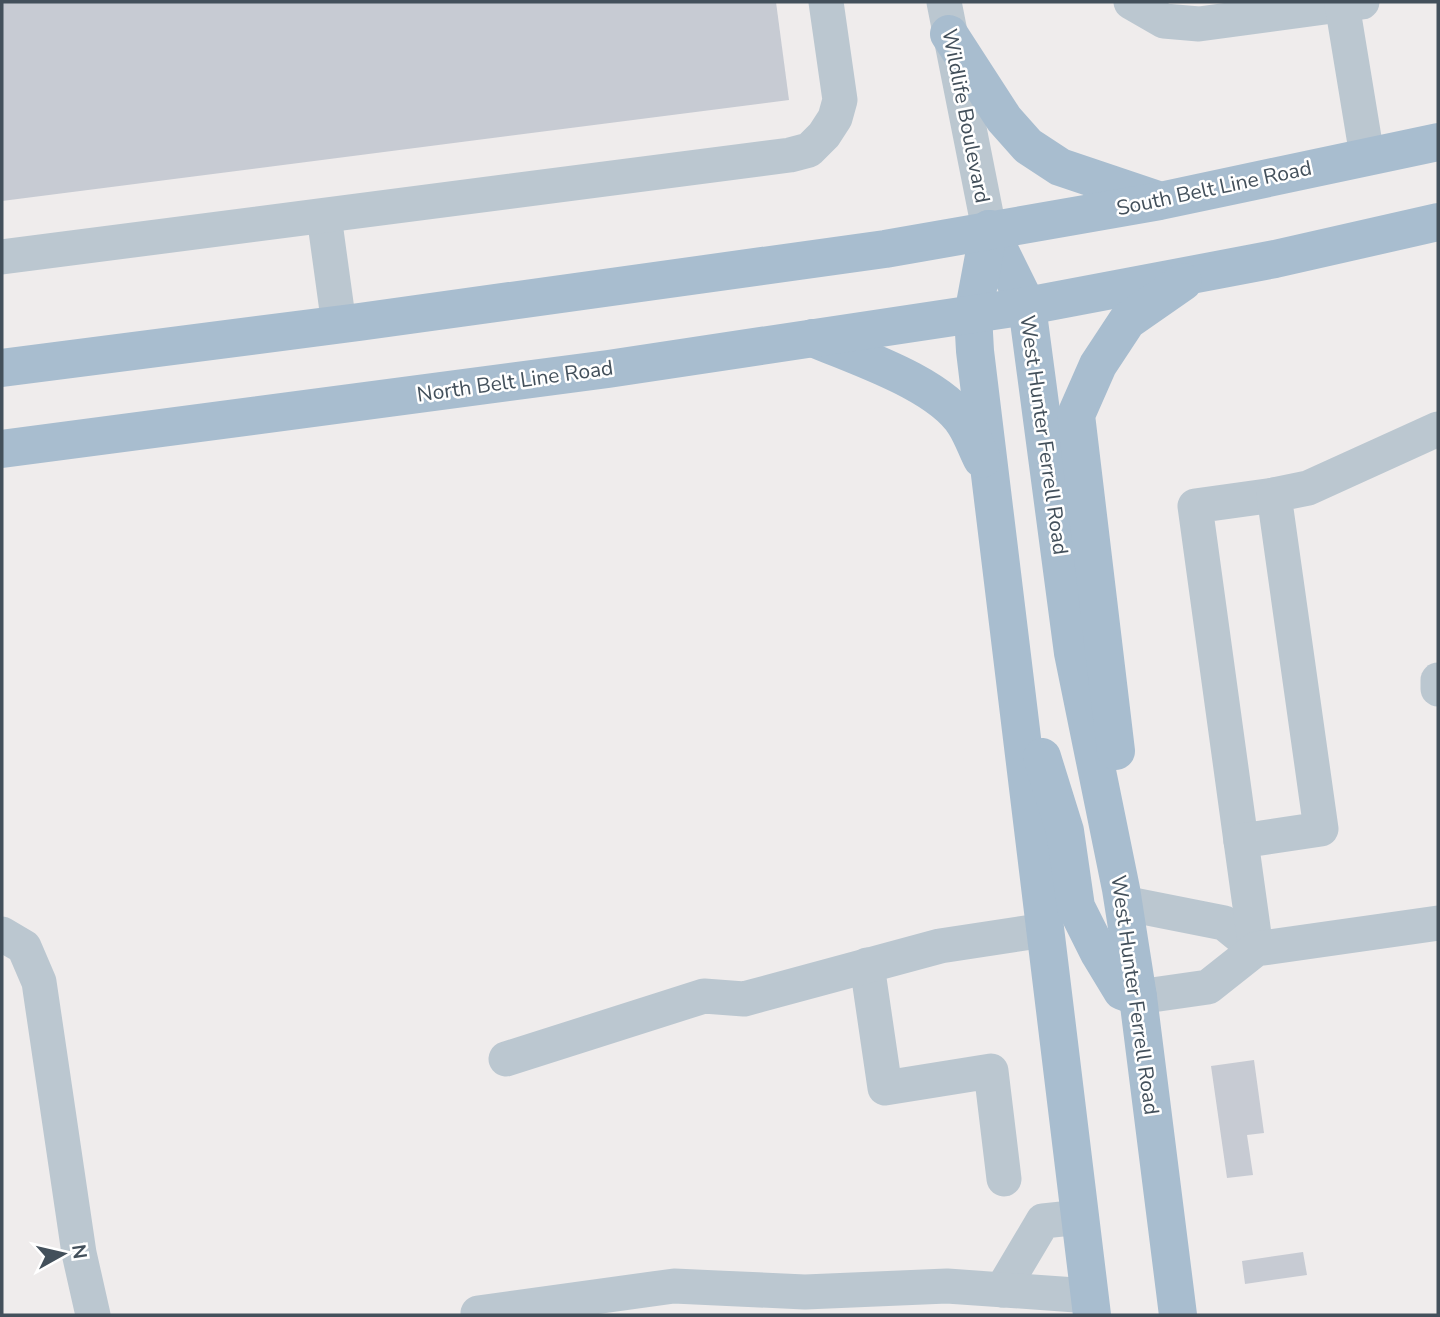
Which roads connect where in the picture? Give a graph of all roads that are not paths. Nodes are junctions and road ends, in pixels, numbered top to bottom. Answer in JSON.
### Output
{"nodes":[{"id":1,"x":826,"y":2,"type":"edge"},
{"id":2,"x":1131,"y":2,"type":"edge"},
{"id":3,"x":1352,"y":3,"type":"edge"},
{"id":4,"x":947,"y":18,"type":"edge"},
{"id":5,"x":1438,"y":142,"type":"edge"},
{"id":6,"x":1367,"y":156,"type":"junction"},
{"id":7,"x":1160,"y":201,"type":"junction"},
{"id":8,"x":324,"y":216,"type":"junction"},
{"id":9,"x":1438,"y":222,"type":"edge"},
{"id":10,"x":989,"y":229,"type":"junction"},
{"id":11,"x":2,"y":257,"type":"edge"},
{"id":12,"x":1193,"y":275,"type":"junction"},
{"id":13,"x":1027,"y":306,"type":"junction"},
{"id":14,"x":973,"y":314,"type":"junction"},
{"id":15,"x":339,"y":325,"type":"junction"},
{"id":16,"x":813,"y":338,"type":"junction"},
{"id":17,"x":2,"y":368,"type":"edge"},
{"id":18,"x":1438,"y":429,"type":"edge"},
{"id":19,"x":2,"y":449,"type":"edge"},
{"id":20,"x":989,"y":472,"type":"junction"},
{"id":21,"x":1274,"y":495,"type":"junction"},
{"id":22,"x":1438,"y":680,"type":"edge"},
{"id":23,"x":1438,"y":689,"type":"edge"},
{"id":24,"x":1018,"y":707,"type":"junction"},
{"id":25,"x":1241,"y":841,"type":"junction"},
{"id":26,"x":1122,"y":896,"type":"junction"},
{"id":27,"x":1438,"y":923,"type":"edge"},
{"id":28,"x":1045,"y":930,"type":"junction"},
{"id":29,"x":2,"y":934,"type":"edge"},
{"id":30,"x":1256,"y":949,"type":"junction"},
{"id":31,"x":867,"y":965,"type":"junction"},
{"id":32,"x":1138,"y":997,"type":"junction"},
{"id":33,"x":506,"y":1059,"type":"dead end"},
{"id":34,"x":1004,"y":1179,"type":"dead end"},
{"id":35,"x":1081,"y":1217,"type":"junction"},
{"id":36,"x":1002,"y":1290,"type":"junction"},
{"id":37,"x":1091,"y":1306,"type":"edge"},
{"id":38,"x":478,"y":1313,"type":"dead end"},
{"id":39,"x":93,"y":1315,"type":"edge"},
{"id":40,"x":1178,"y":1315,"type":"edge"}],
"edges":[{"from":1,"to":8,"type":"street"},
{"from":2,"to":3,"type":"street"},
{"from":3,"to":6,"type":"street"},
{"from":4,"to":7,"type":"main road"},
{"from":4,"to":10,"type":"street","name":"Wildlife Boulevard"},
{"from":5,"to":6,"type":"main road","name":"South Belt Line Road"},
{"from":6,"to":7,"type":"main road","name":"South Belt Line Road"},
{"from":7,"to":10,"type":"main road","name":"South Belt Line Road"},
{"from":8,"to":11,"type":"street"},
{"from":8,"to":15,"type":"street"},
{"from":9,"to":12,"type":"main road"},
{"from":10,"to":13,"type":"main road","name":"West Hunter Ferrell Road"},
{"from":10,"to":14,"type":"main road"},
{"from":10,"to":15,"type":"main road"},
{"from":12,"to":13,"type":"main road"},
{"from":12,"to":26,"type":"main road"},
{"from":13,"to":14,"type":"main road","name":"North Belt Line Road"},
{"from":13,"to":26,"type":"main road","name":"West Hunter Ferrell Road"},
{"from":14,"to":16,"type":"main road","name":"North Belt Line Road"},
{"from":14,"to":20,"type":"main road"},
{"from":15,"to":17,"type":"main road"},
{"from":16,"to":19,"type":"main road","name":"North Belt Line Road"},
{"from":16,"to":20,"type":"main road"},
{"from":18,"to":21,"type":"street"},
{"from":20,"to":24,"type":"main road"},
{"from":21,"to":25,"type":"street"},
{"from":21,"to":25,"type":"street"},
{"from":22,"to":23,"type":"street"},
{"from":24,"to":28,"type":"main road"},
{"from":24,"to":32,"type":"main road"},
{"from":25,"to":30,"type":"street"},
{"from":26,"to":30,"type":"street"},
{"from":26,"to":32,"type":"main road","name":"West Hunter Ferrell Road"},
{"from":27,"to":30,"type":"street"},
{"from":28,"to":31,"type":"street"},
{"from":28,"to":35,"type":"main road"},
{"from":29,"to":39,"type":"street"},
{"from":30,"to":32,"type":"street"},
{"from":31,"to":33,"type":"street"},
{"from":31,"to":34,"type":"street"},
{"from":32,"to":40,"type":"main road","name":"West Hunter Ferrell Road"},
{"from":35,"to":36,"type":"street"},
{"from":35,"to":37,"type":"main road"},
{"from":36,"to":37,"type":"street"},
{"from":36,"to":38,"type":"street"}]}
